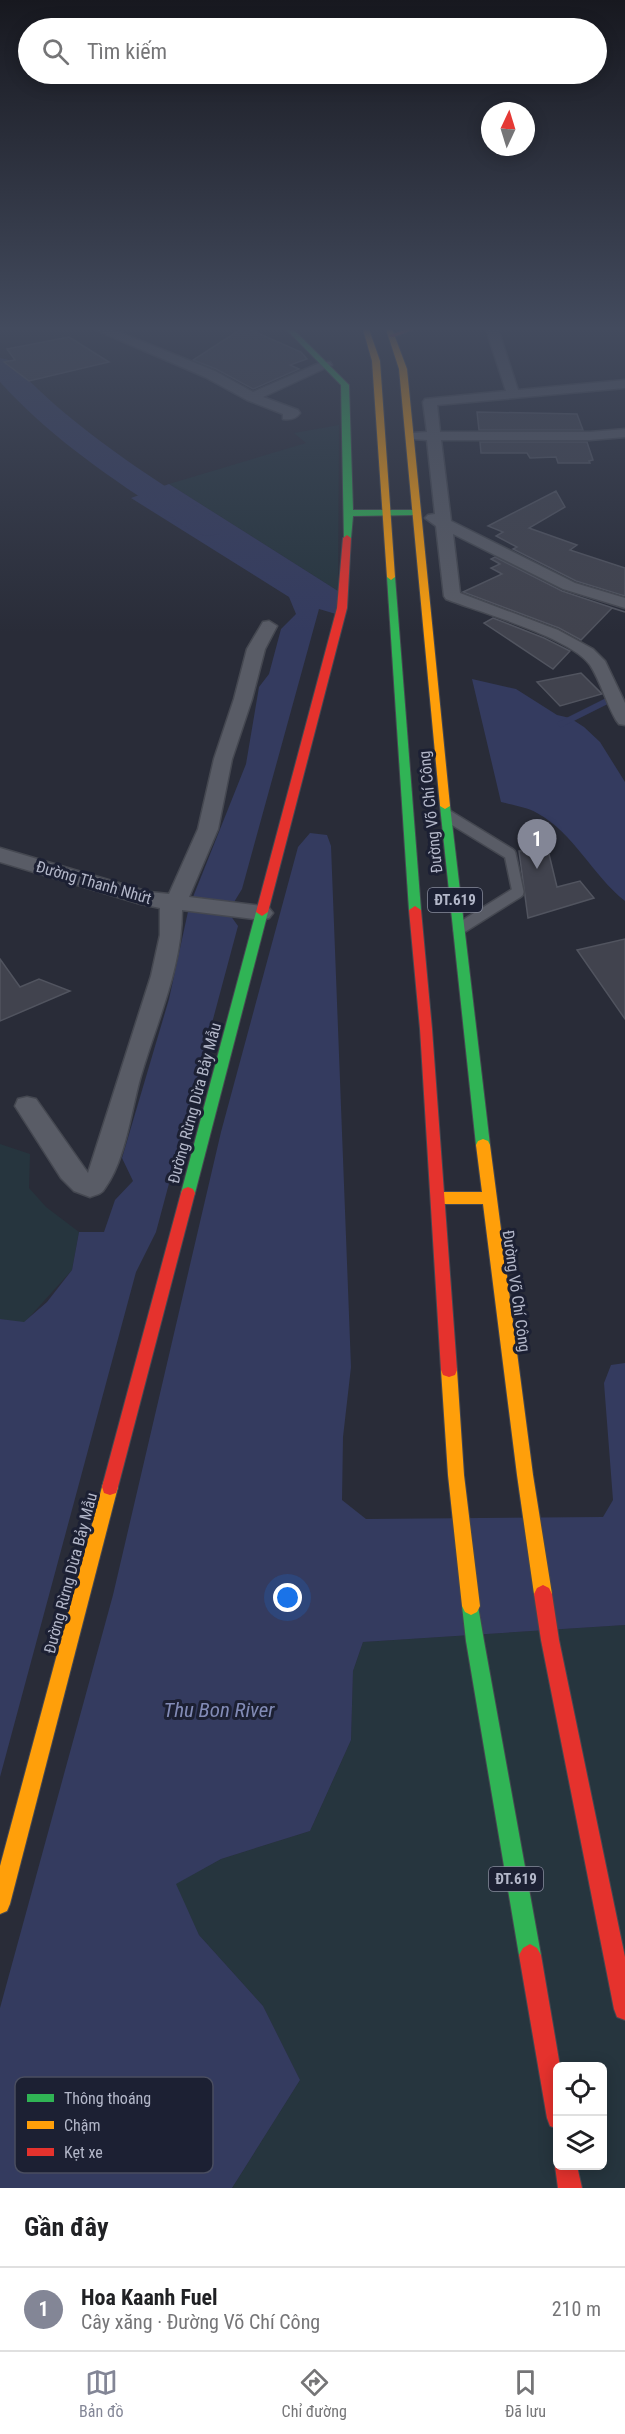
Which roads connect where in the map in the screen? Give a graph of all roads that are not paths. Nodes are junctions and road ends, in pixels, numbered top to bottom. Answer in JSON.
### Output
{"nodes":[{"id":1,"x":346,"y":428,"type":"edge"},
{"id":2,"x":382,"y":428,"type":"edge"},
{"id":3,"x":408,"y":428,"type":"edge"},
{"id":4,"x":433,"y":428,"type":"edge"},
{"id":5,"x":625,"y":433,"type":"edge"},
{"id":6,"x":409,"y":436,"type":"junction"},
{"id":7,"x":434,"y":436,"type":"junction"},
{"id":8,"x":349,"y":513,"type":"junction"},
{"id":9,"x":389,"y":513,"type":"junction"},
{"id":10,"x":416,"y":513,"type":"junction"},
{"id":11,"x":445,"y":523,"type":"junction"},
{"id":12,"x":625,"y":603,"type":"edge"},
{"id":13,"x":269,"y":626,"type":"dead end"},
{"id":14,"x":625,"y":720,"type":"edge"},
{"id":15,"x":446,"y":814,"type":"junction"},
{"id":16,"x":0,"y":855,"type":"edge"},
{"id":17,"x":179,"y":903,"type":"junction"},
{"id":18,"x":255,"y":913,"type":"junction"},
{"id":19,"x":458,"y":929,"type":"junction"},
{"id":20,"x":27,"y":1106,"type":"dead end"},
{"id":21,"x":438,"y":1198,"type":"junction"},
{"id":22,"x":488,"y":1198,"type":"junction"},
{"id":23,"x":0,"y":1905,"type":"edge"},
{"id":24,"x":625,"y":2009,"type":"edge"},
{"id":25,"x":558,"y":2116,"type":"edge"},
{"id":26,"x":567,"y":2170,"type":"edge"},
{"id":27,"x":570,"y":2188,"type":"edge"}],
"edges":[{"from":1,"to":8,"type":"main road","name":"Đường Rừng Dừa Bảy Mẫu"},
{"from":2,"to":9,"type":"main road","name":"Đường Võ Chí Công","number":"ĐT.619"},
{"from":3,"to":6,"type":"main road","name":"Đường Võ Chí Công","number":"ĐT.619"},
{"from":4,"to":7,"type":"street"},
{"from":5,"to":7,"type":"street"},
{"from":6,"to":7,"type":"street"},
{"from":6,"to":10,"type":"main road","name":"Đường Võ Chí Công","number":"ĐT.619"},
{"from":7,"to":11,"type":"street"},
{"from":8,"to":9,"type":"main road"},
{"from":8,"to":18,"type":"main road","name":"Đường Rừng Dừa Bảy Mẫu"},
{"from":9,"to":10,"type":"main road"},
{"from":9,"to":21,"type":"main road","name":"Đường Võ Chí Công","number":"ĐT.619"},
{"from":10,"to":11,"type":"street"},
{"from":10,"to":15,"type":"main road","name":"Đường Võ Chí Công","number":"ĐT.619"},
{"from":11,"to":12,"type":"street"},
{"from":11,"to":14,"type":"street"},
{"from":13,"to":17,"type":"street"},
{"from":15,"to":19,"type":"main road","name":"Đường Võ Chí Công","number":"ĐT.619"},
{"from":15,"to":19,"type":"lane"},
{"from":16,"to":17,"type":"street","name":"Đường Thanh Nhứt"},
{"from":17,"to":18,"type":"street","name":"Đường Thanh Nhứt"},
{"from":17,"to":20,"type":"street"},
{"from":18,"to":23,"type":"main road","name":"Đường Rừng Dừa Bảy Mẫu"},
{"from":19,"to":22,"type":"main road","name":"Đường Võ Chí Công","number":"ĐT.619"},
{"from":21,"to":22,"type":"main road"},
{"from":21,"to":25,"type":"main road","name":"Đường Võ Chí Công","number":"ĐT.619"},
{"from":22,"to":24,"type":"main road","name":"Đường Võ Chí Công","number":"ĐT.619"},
{"from":26,"to":27,"type":"main road"}]}
